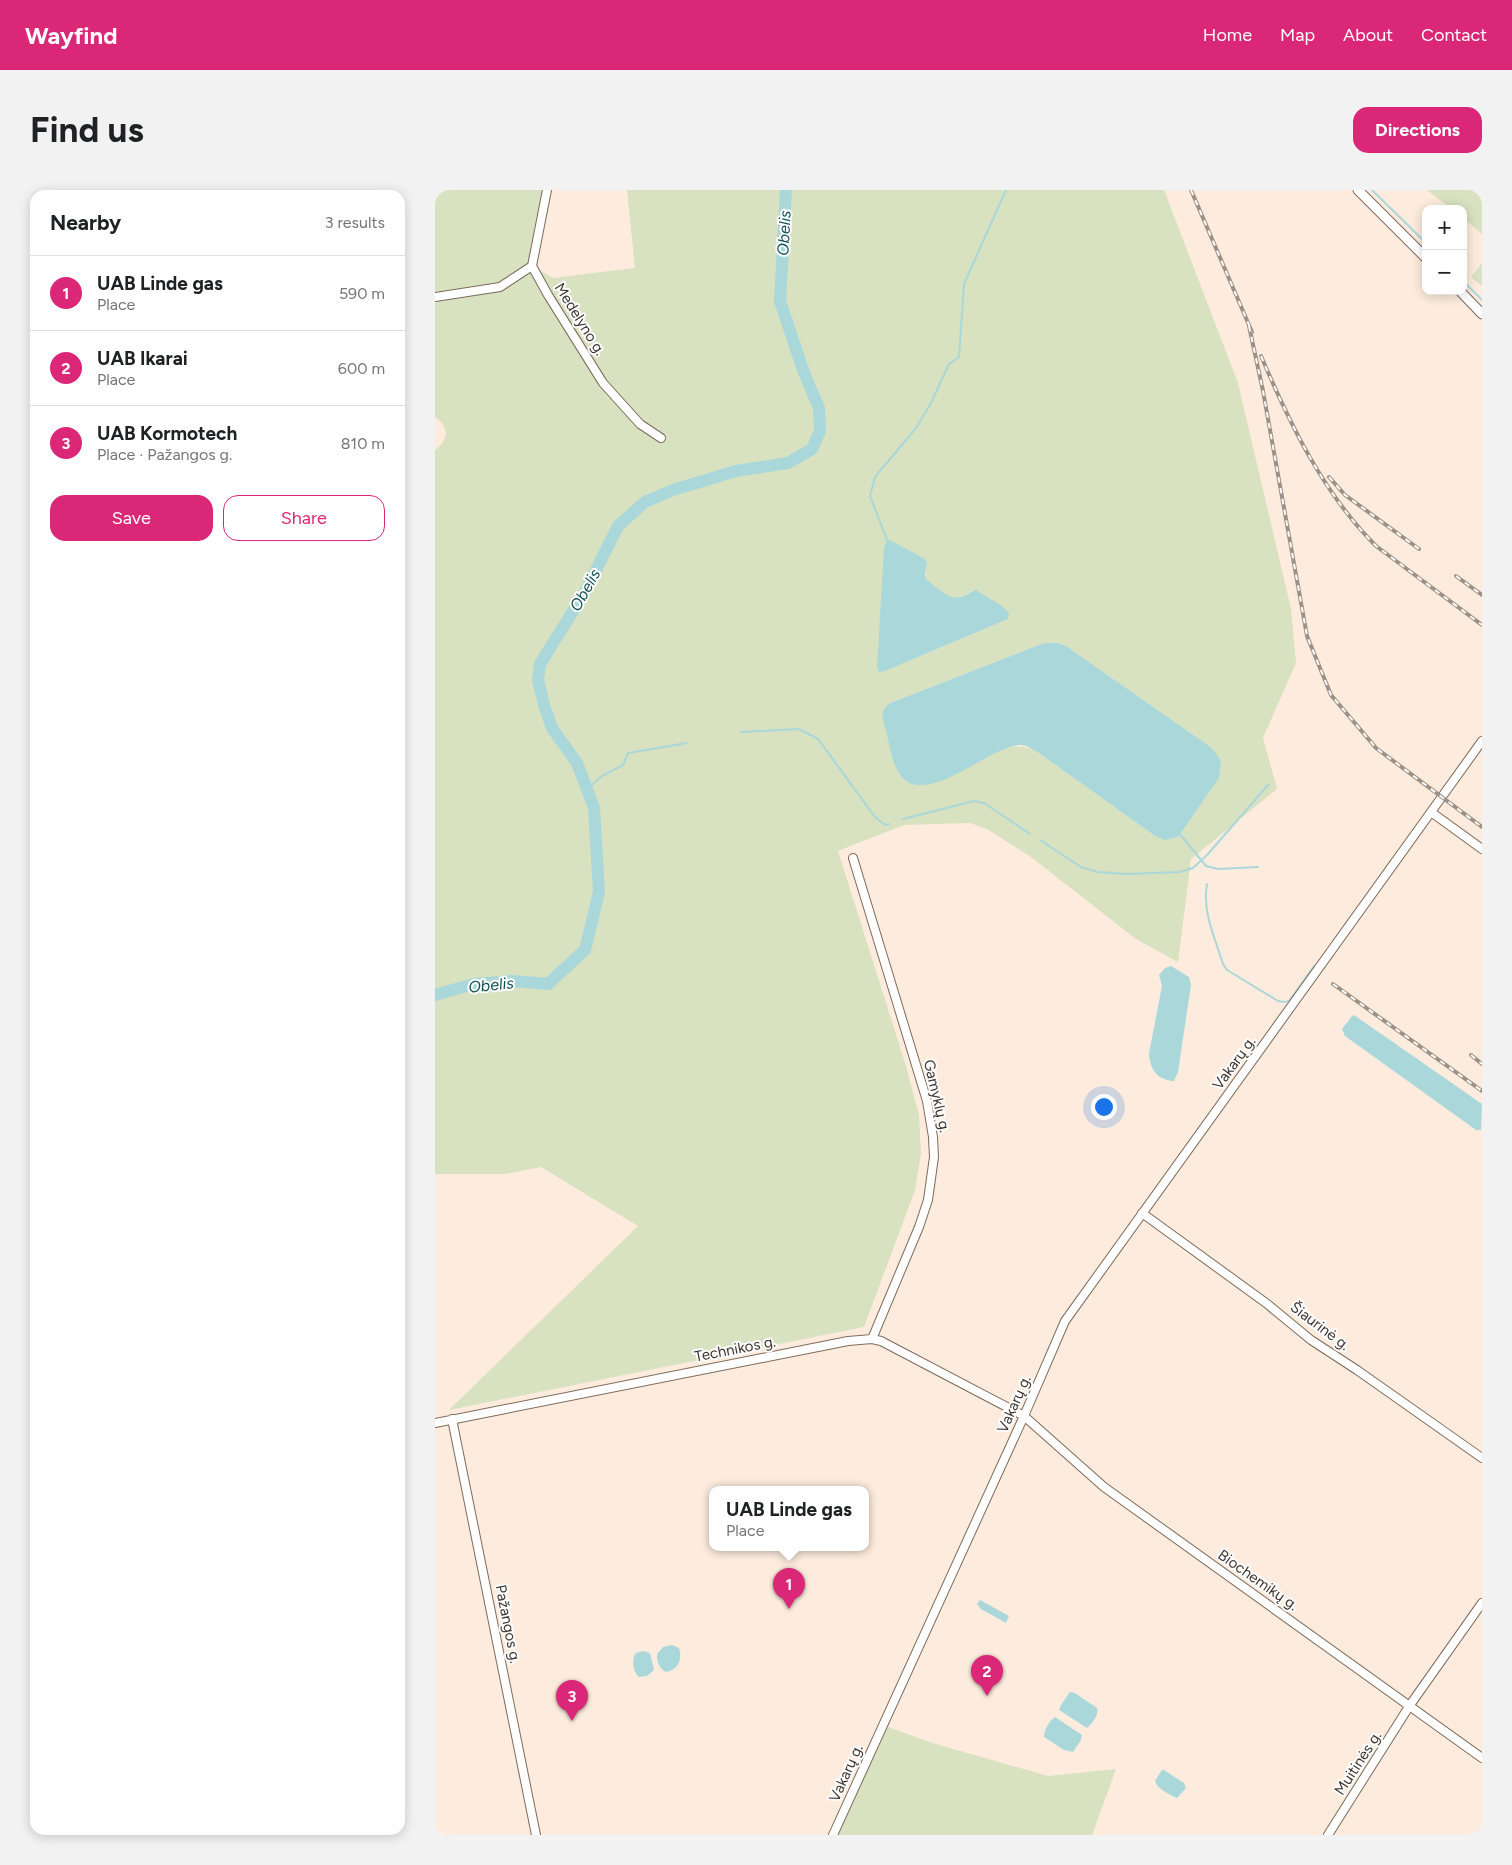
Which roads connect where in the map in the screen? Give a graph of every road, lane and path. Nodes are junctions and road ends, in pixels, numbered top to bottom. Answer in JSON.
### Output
{"nodes":[{"id":1,"x":547,"y":190,"type":"edge"},
{"id":2,"x":1358,"y":190,"type":"edge"},
{"id":3,"x":1422,"y":254,"type":"edge"},
{"id":4,"x":533,"y":266,"type":"junction"},
{"id":5,"x":1463,"y":295,"type":"edge"},
{"id":6,"x":435,"y":297,"type":"edge"},
{"id":7,"x":1482,"y":314,"type":"edge"},
{"id":8,"x":661,"y":438,"type":"dead end"},
{"id":9,"x":1482,"y":741,"type":"edge"},
{"id":10,"x":1431,"y":812,"type":"junction"},
{"id":11,"x":1482,"y":849,"type":"edge"},
{"id":12,"x":853,"y":858,"type":"dead end"},
{"id":13,"x":1142,"y":1213,"type":"junction"},
{"id":14,"x":872,"y":1339,"type":"junction"},
{"id":15,"x":1024,"y":1416,"type":"junction"},
{"id":16,"x":452,"y":1419,"type":"junction"},
{"id":17,"x":435,"y":1423,"type":"edge"},
{"id":18,"x":1482,"y":1458,"type":"edge"},
{"id":19,"x":1482,"y":1603,"type":"edge"},
{"id":20,"x":1410,"y":1705,"type":"junction"},
{"id":21,"x":1482,"y":1758,"type":"edge"},
{"id":22,"x":536,"y":1835,"type":"edge"},
{"id":23,"x":833,"y":1835,"type":"edge"},
{"id":24,"x":1328,"y":1835,"type":"edge"}],
"edges":[{"from":1,"to":4,"type":"street"},
{"from":2,"to":3,"type":"street"},
{"from":4,"to":6,"type":"street"},
{"from":4,"to":8,"type":"street","name":"Medelyno g."},
{"from":5,"to":7,"type":"street"},
{"from":9,"to":10,"type":"street","name":"Vakarų g."},
{"from":10,"to":11,"type":"street"},
{"from":10,"to":13,"type":"street","name":"Vakarų g."},
{"from":12,"to":14,"type":"street","name":"Gamyklų g."},
{"from":13,"to":15,"type":"street","name":"Vakarų g."},
{"from":13,"to":18,"type":"street","name":"Šiaurinė g."},
{"from":14,"to":15,"type":"street","name":"Technikos g."},
{"from":14,"to":16,"type":"street","name":"Technikos g."},
{"from":15,"to":20,"type":"street","name":"Biochemikų g."},
{"from":15,"to":23,"type":"street","name":"Vakarų g."},
{"from":16,"to":17,"type":"street","name":"Technikos g."},
{"from":16,"to":22,"type":"street","name":"Pažangos g."},
{"from":19,"to":20,"type":"street","name":"Muitinės g."},
{"from":20,"to":21,"type":"street","name":"Biochemikų g."},
{"from":20,"to":24,"type":"street","name":"Muitinės g."}]}
